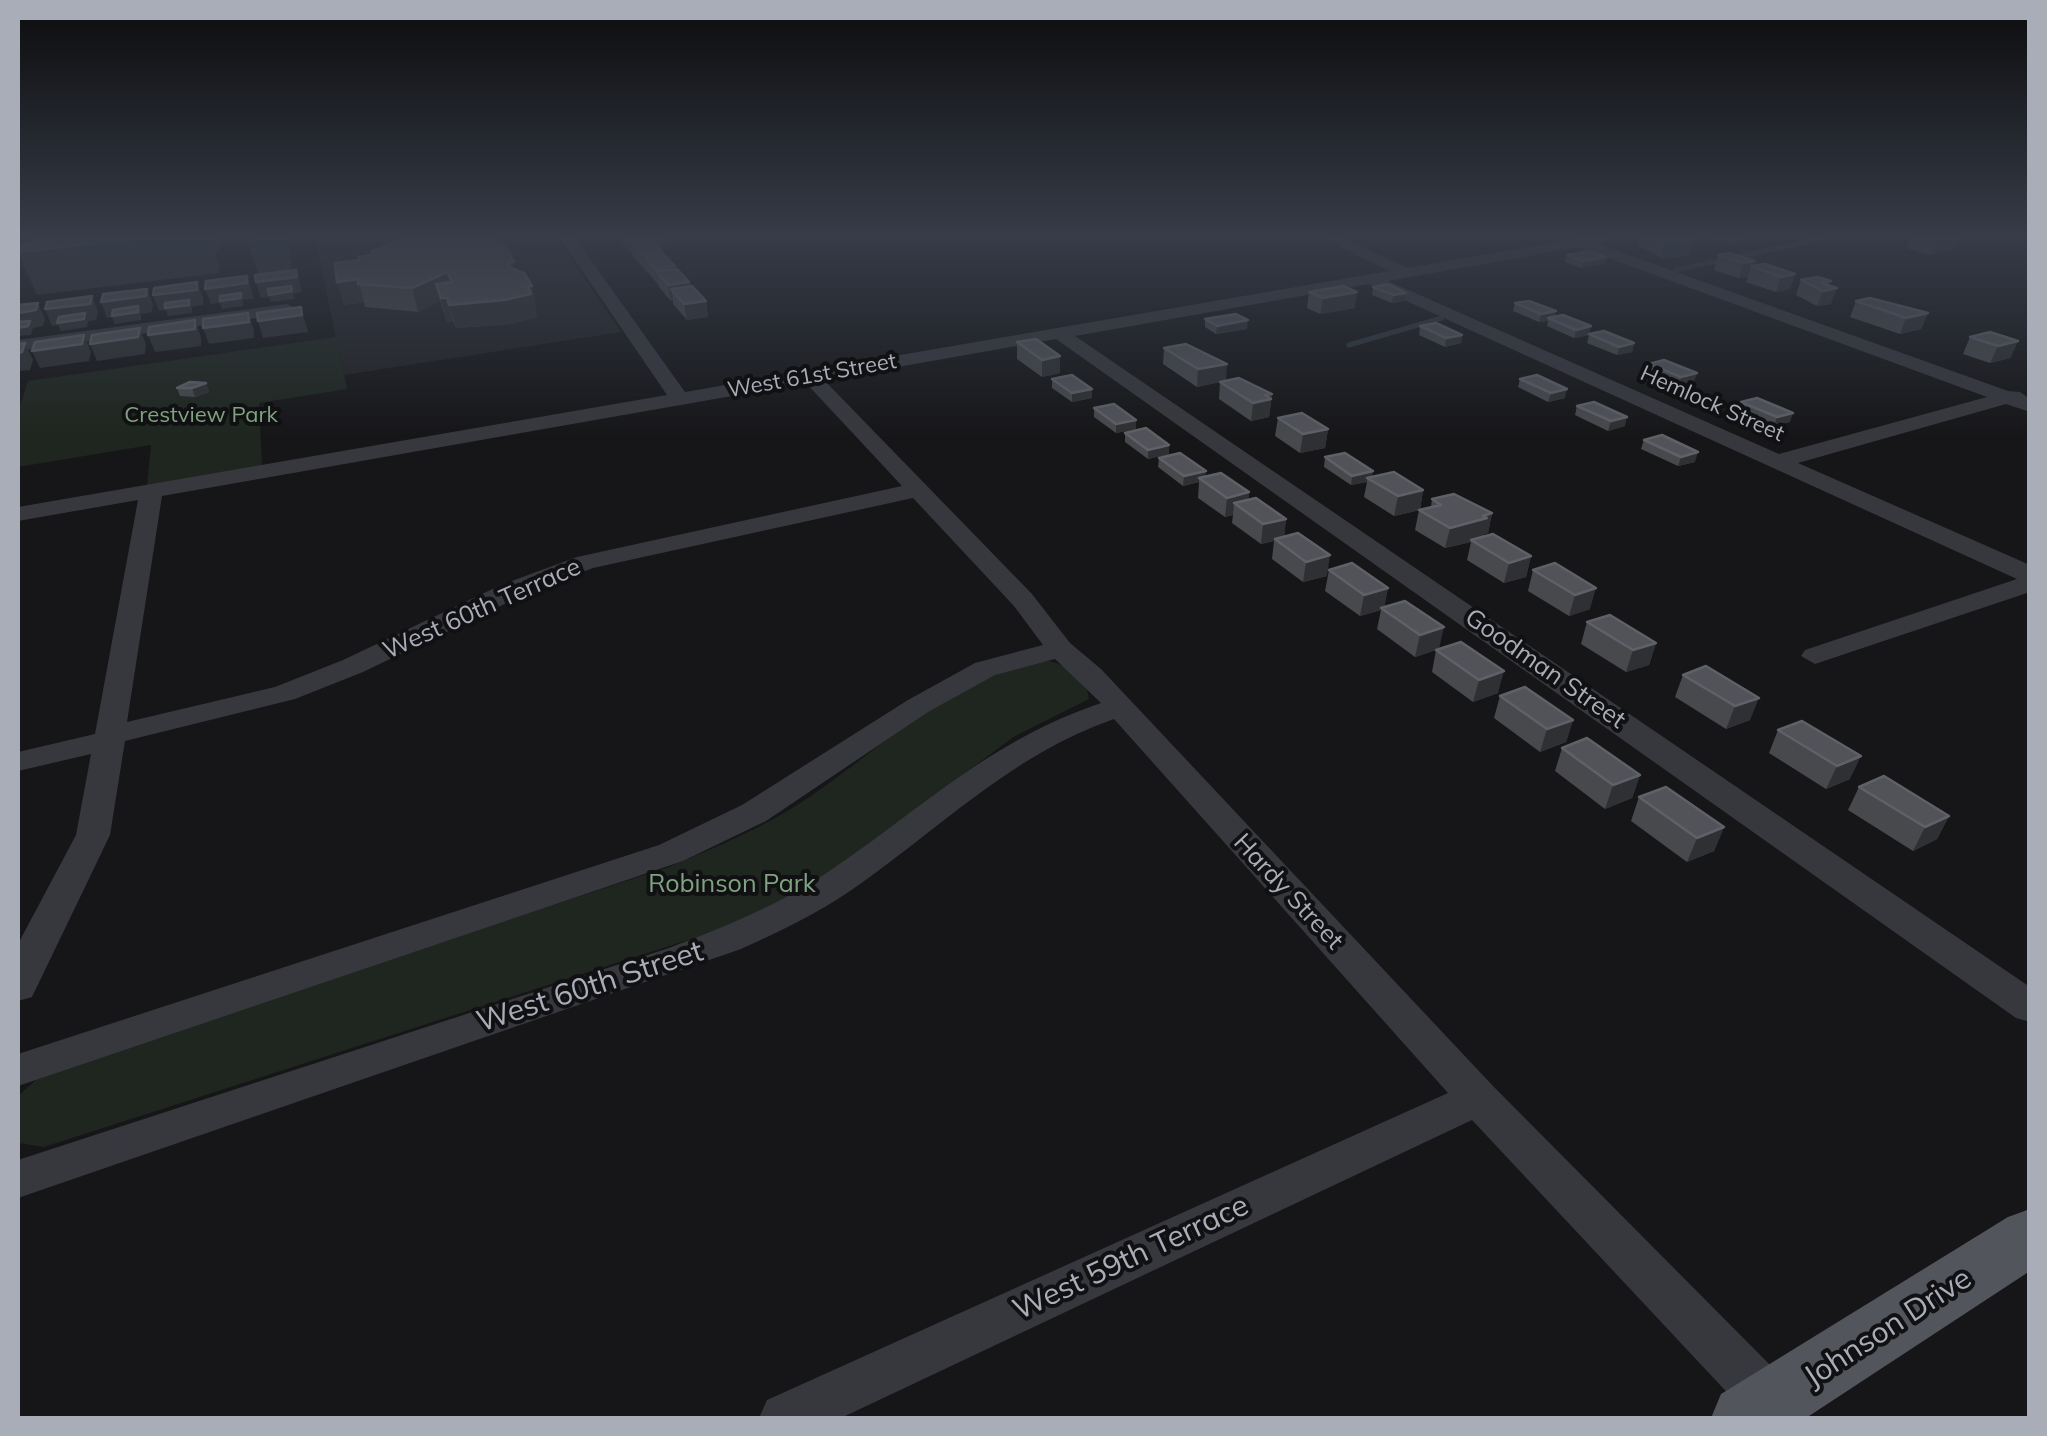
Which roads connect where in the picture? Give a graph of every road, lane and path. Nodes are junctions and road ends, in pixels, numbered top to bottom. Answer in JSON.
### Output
{"nodes":[{"id":1,"x":614,"y":305,"type":"edge"},
{"id":2,"x":1228,"y":305,"type":"edge"},
{"id":3,"x":1429,"y":305,"type":"edge"},
{"id":4,"x":1773,"y":305,"type":"edge"},
{"id":5,"x":287,"y":310,"type":"edge"},
{"id":6,"x":1060,"y":334,"type":"junction"},
{"id":7,"x":18,"y":346,"type":"edge"},
{"id":8,"x":810,"y":376,"type":"junction"},
{"id":9,"x":2019,"y":395,"type":"edge"},
{"id":10,"x":680,"y":399,"type":"junction"},
{"id":11,"x":2030,"y":406,"type":"edge"},
{"id":12,"x":1780,"y":462,"type":"junction"},
{"id":13,"x":918,"y":490,"type":"junction"},
{"id":14,"x":151,"y":492,"type":"junction"},
{"id":15,"x":18,"y":514,"type":"edge"},
{"id":16,"x":2030,"y":579,"type":"edge"},
{"id":17,"x":1060,"y":649,"type":"junction"},
{"id":18,"x":1814,"y":656,"type":"dead end"},
{"id":19,"x":1118,"y":707,"type":"junction"},
{"id":20,"x":110,"y":738,"type":"junction"},
{"id":21,"x":18,"y":762,"type":"edge"},
{"id":22,"x":18,"y":987,"type":"edge"},
{"id":23,"x":2030,"y":1007,"type":"edge"},
{"id":24,"x":18,"y":1070,"type":"edge"},
{"id":25,"x":1478,"y":1098,"type":"junction"},
{"id":26,"x":18,"y":1178,"type":"edge"},
{"id":27,"x":2030,"y":1238,"type":"edge"},
{"id":28,"x":1758,"y":1410,"type":"edge"},
{"id":29,"x":786,"y":1418,"type":"edge"}],
"edges":[{"from":1,"to":10,"type":"street"},
{"from":2,"to":6,"type":"street","name":"West 61st Street"},
{"from":3,"to":12,"type":"street","name":"Hemlock Street"},
{"from":4,"to":9,"type":"street"},
{"from":5,"to":7,"type":"street"},
{"from":6,"to":8,"type":"street","name":"West 61st Street"},
{"from":6,"to":23,"type":"street","name":"Goodman Street"},
{"from":8,"to":10,"type":"street","name":"West 61st Street"},
{"from":8,"to":13,"type":"street","name":"Hardy Street"},
{"from":9,"to":11,"type":"street"},
{"from":9,"to":12,"type":"street"},
{"from":10,"to":14,"type":"street","name":"West 61st Street"},
{"from":12,"to":16,"type":"street","name":"Hemlock Street"},
{"from":13,"to":17,"type":"street","name":"Hardy Street"},
{"from":13,"to":20,"type":"street","name":"West 60th Terrace"},
{"from":14,"to":15,"type":"street","name":"West 61st Street"},
{"from":14,"to":20,"type":"street"},
{"from":16,"to":18,"type":"street"},
{"from":17,"to":19,"type":"street","name":"Hardy Street"},
{"from":17,"to":24,"type":"street"},
{"from":19,"to":25,"type":"street","name":"Hardy Street"},
{"from":19,"to":26,"type":"street","name":"West 60th Street"},
{"from":20,"to":21,"type":"street","name":"West 60th Terrace"},
{"from":20,"to":22,"type":"street"},
{"from":25,"to":28,"type":"street","name":"Hardy Street"},
{"from":25,"to":29,"type":"street","name":"West 59th Terrace"},
{"from":27,"to":28,"type":"main road","name":"Johnson Drive"}]}
